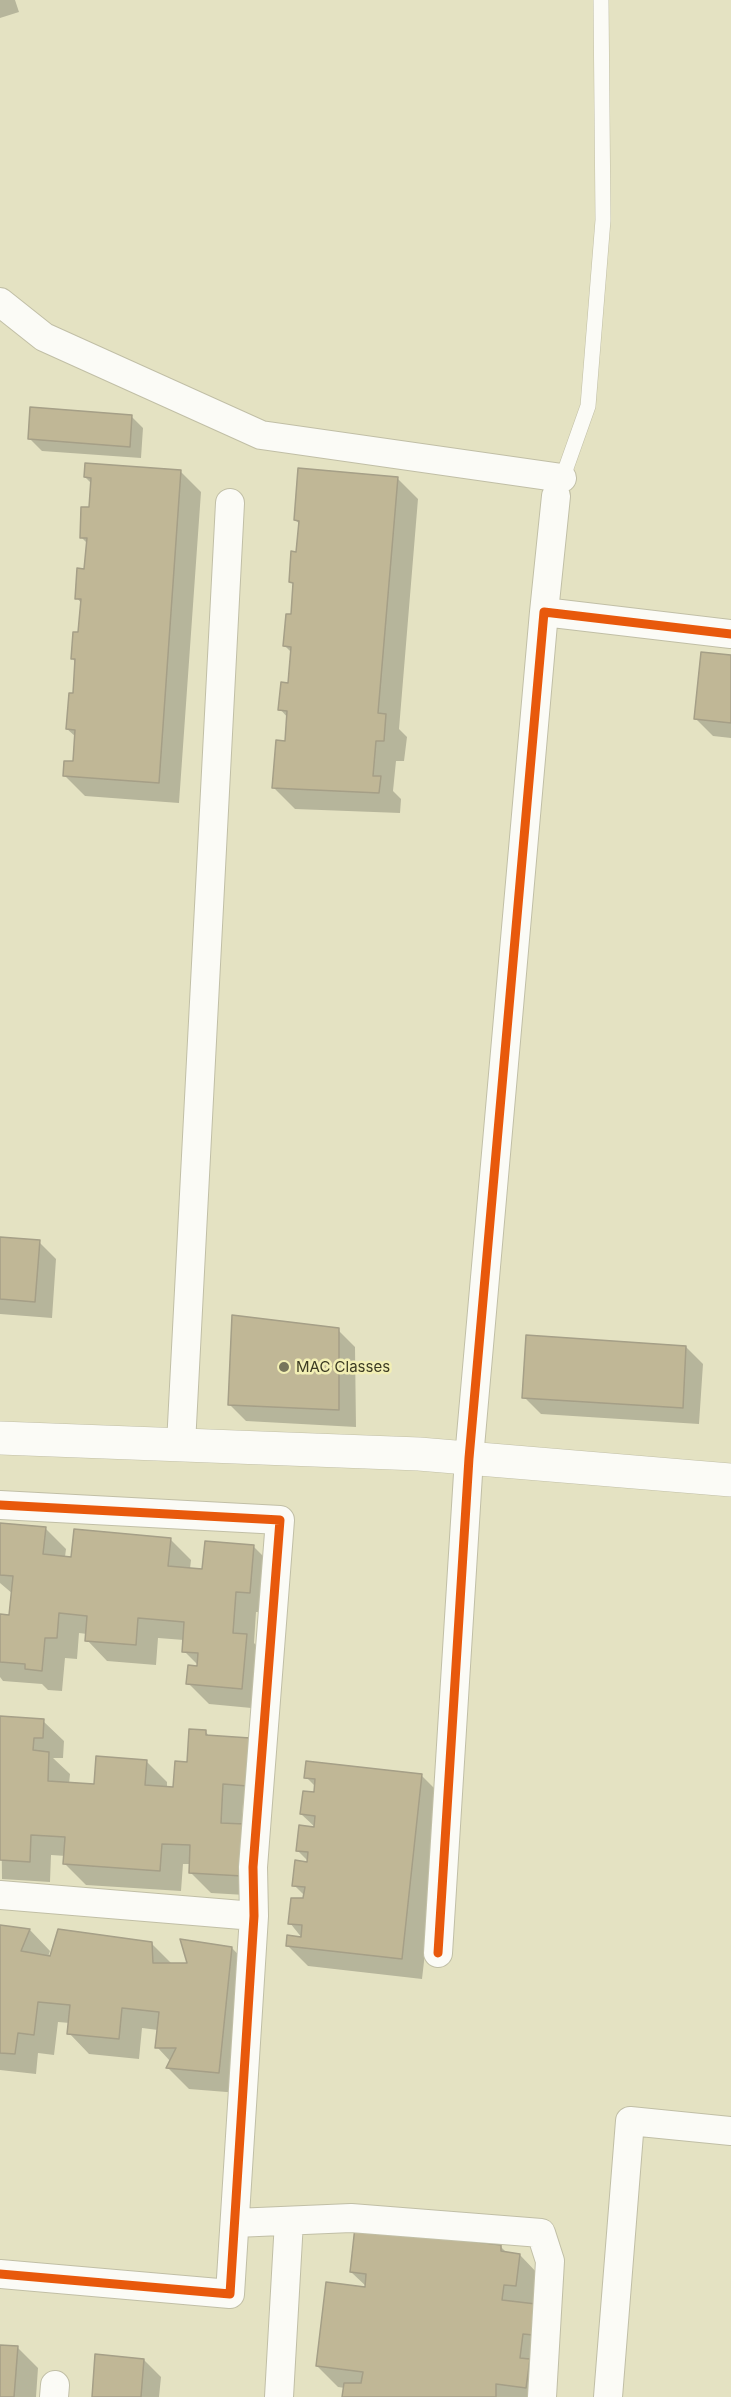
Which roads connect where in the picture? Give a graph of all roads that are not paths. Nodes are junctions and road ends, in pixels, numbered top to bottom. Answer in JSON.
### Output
{"nodes":[{"id":1,"x":601,"y":0,"type":"edge"},
{"id":2,"x":0,"y":302,"type":"edge"},
{"id":3,"x":559,"y":487,"type":"junction"},
{"id":4,"x":230,"y":503,"type":"dead end"},
{"id":5,"x":544,"y":612,"type":"junction"},
{"id":6,"x":731,"y":634,"type":"edge"},
{"id":7,"x":0,"y":1438,"type":"edge"},
{"id":8,"x":181,"y":1444,"type":"junction"},
{"id":9,"x":469,"y":1458,"type":"junction"},
{"id":10,"x":731,"y":1480,"type":"edge"},
{"id":11,"x":0,"y":1505,"type":"edge"},
{"id":12,"x":0,"y":1895,"type":"edge"},
{"id":13,"x":254,"y":1916,"type":"junction"},
{"id":14,"x":438,"y":1953,"type":"dead end"},
{"id":15,"x":731,"y":2131,"type":"edge"},
{"id":16,"x":289,"y":2221,"type":"junction"},
{"id":17,"x":235,"y":2223,"type":"junction"},
{"id":18,"x":0,"y":2274,"type":"edge"},
{"id":19,"x":279,"y":2397,"type":"edge"},
{"id":20,"x":542,"y":2397,"type":"edge"},
{"id":21,"x":608,"y":2397,"type":"edge"}],
"edges":[{"from":1,"to":3,"type":"lane"},
{"from":2,"to":3,"type":"street"},
{"from":3,"to":5,"type":"street"},
{"from":4,"to":8,"type":"street"},
{"from":5,"to":6,"type":"street"},
{"from":5,"to":9,"type":"street"},
{"from":7,"to":8,"type":"street"},
{"from":8,"to":9,"type":"street"},
{"from":9,"to":10,"type":"street"},
{"from":9,"to":14,"type":"street"},
{"from":11,"to":13,"type":"street"},
{"from":12,"to":13,"type":"street"},
{"from":13,"to":17,"type":"street"},
{"from":15,"to":21,"type":"street"},
{"from":16,"to":17,"type":"street"},
{"from":16,"to":19,"type":"street"},
{"from":16,"to":20,"type":"street"},
{"from":17,"to":18,"type":"street"}]}
